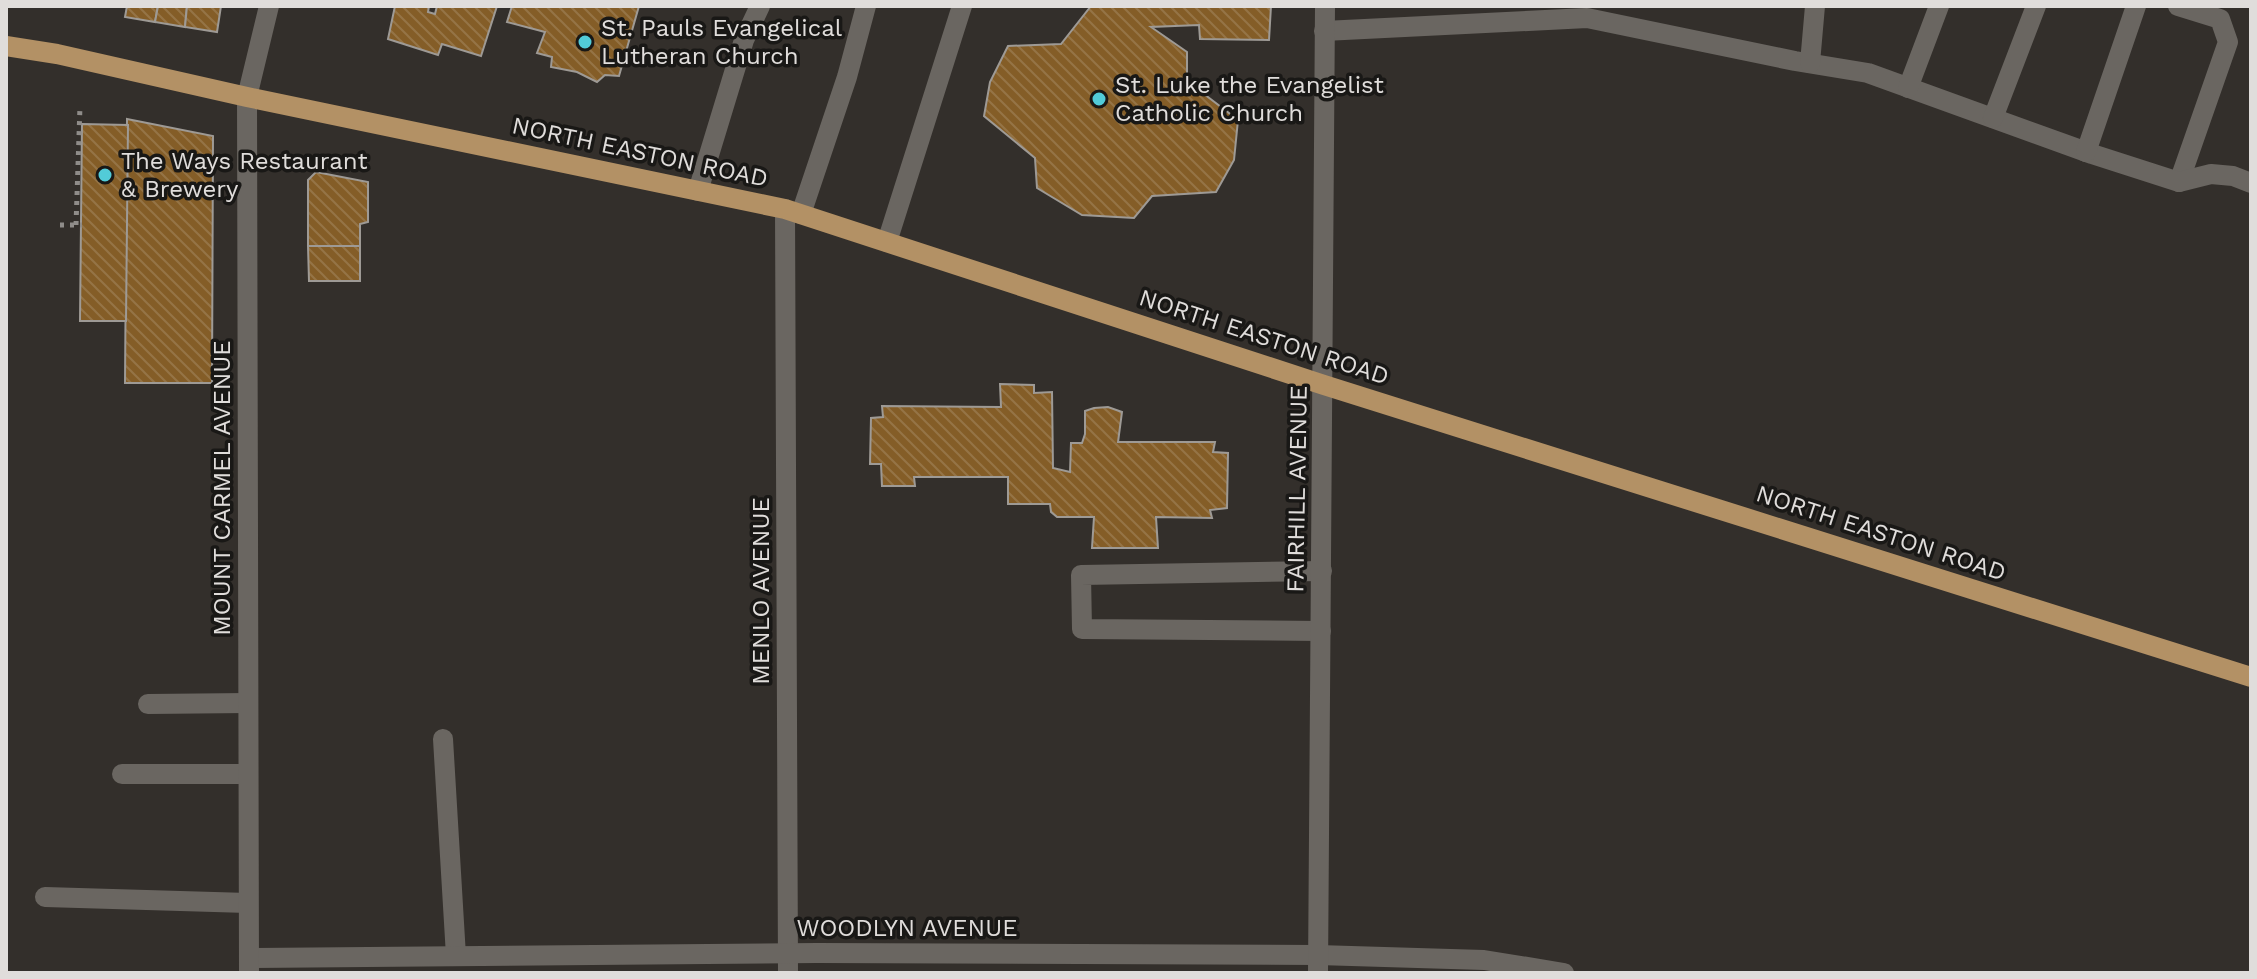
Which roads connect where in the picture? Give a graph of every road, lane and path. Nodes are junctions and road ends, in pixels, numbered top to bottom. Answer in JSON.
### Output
{"nodes":[{"id":1,"x":269,"y":6,"type":"edge"},
{"id":2,"x":760,"y":6,"type":"edge"},
{"id":3,"x":866,"y":6,"type":"edge"},
{"id":4,"x":962,"y":6,"type":"edge"},
{"id":5,"x":1325,"y":6,"type":"edge"},
{"id":6,"x":1815,"y":6,"type":"edge"},
{"id":7,"x":1939,"y":6,"type":"edge"},
{"id":8,"x":2036,"y":6,"type":"edge"},
{"id":9,"x":2136,"y":6,"type":"edge"},
{"id":10,"x":2178,"y":6,"type":"edge"},
{"id":11,"x":1588,"y":12,"type":"edge"},
{"id":12,"x":1324,"y":31,"type":"junction"},
{"id":13,"x":6,"y":46,"type":"edge"},
{"id":14,"x":1810,"y":63,"type":"junction"},
{"id":15,"x":1908,"y":88,"type":"junction"},
{"id":16,"x":247,"y":97,"type":"junction"},
{"id":17,"x":80,"y":106,"type":"dead end"},
{"id":18,"x":1993,"y":118,"type":"junction"},
{"id":19,"x":2086,"y":152,"type":"junction"},
{"id":20,"x":2179,"y":182,"type":"junction"},
{"id":21,"x":2251,"y":183,"type":"edge"},
{"id":22,"x":698,"y":191,"type":"junction"},
{"id":23,"x":793,"y":211,"type":"junction"},
{"id":24,"x":60,"y":225,"type":"dead end"},
{"id":25,"x":887,"y":242,"type":"junction"},
{"id":26,"x":1324,"y":385,"type":"junction"},
{"id":27,"x":1322,"y":571,"type":"junction"},
{"id":28,"x":1321,"y":631,"type":"junction"},
{"id":29,"x":2251,"y":677,"type":"edge"},
{"id":30,"x":248,"y":703,"type":"junction"},
{"id":31,"x":148,"y":704,"type":"dead end"},
{"id":32,"x":443,"y":739,"type":"dead end"},
{"id":33,"x":122,"y":774,"type":"dead end"},
{"id":34,"x":248,"y":774,"type":"junction"},
{"id":35,"x":45,"y":897,"type":"dead end"},
{"id":36,"x":248,"y":903,"type":"junction"},
{"id":37,"x":456,"y":956,"type":"junction"},
{"id":38,"x":788,"y":963,"type":"edge"},
{"id":39,"x":1318,"y":964,"type":"edge"},
{"id":40,"x":249,"y":966,"type":"edge"},
{"id":41,"x":1564,"y":973,"type":"edge"}],
"edges":[{"from":1,"to":16,"type":"street","name":"MOUNT CARMEL AVENUE"},
{"from":2,"to":22,"type":"street"},
{"from":3,"to":23,"type":"street","name":"MENLO AVENUE"},
{"from":4,"to":25,"type":"street"},
{"from":5,"to":12,"type":"street","name":"FAIRHILL AVENUE"},
{"from":6,"to":14,"type":"street"},
{"from":7,"to":15,"type":"street"},
{"from":8,"to":18,"type":"street"},
{"from":9,"to":19,"type":"street"},
{"from":10,"to":20,"type":"street"},
{"from":11,"to":12,"type":"street"},
{"from":11,"to":14,"type":"street"},
{"from":12,"to":26,"type":"street","name":"FAIRHILL AVENUE"},
{"from":13,"to":16,"type":"main road","name":"NORTH EASTON ROAD"},
{"from":14,"to":15,"type":"street"},
{"from":15,"to":18,"type":"street"},
{"from":16,"to":22,"type":"main road","name":"NORTH EASTON ROAD"},
{"from":16,"to":30,"type":"street","name":"MOUNT CARMEL AVENUE"},
{"from":17,"to":24,"type":"path"},
{"from":18,"to":19,"type":"street"},
{"from":19,"to":20,"type":"street"},
{"from":20,"to":21,"type":"street"},
{"from":22,"to":23,"type":"main road","name":"NORTH EASTON ROAD"},
{"from":23,"to":25,"type":"main road","name":"NORTH EASTON ROAD"},
{"from":23,"to":38,"type":"street","name":"MENLO AVENUE"},
{"from":25,"to":26,"type":"main road","name":"NORTH EASTON ROAD"},
{"from":26,"to":27,"type":"street","name":"FAIRHILL AVENUE"},
{"from":26,"to":29,"type":"main road","name":"NORTH EASTON ROAD"},
{"from":27,"to":28,"type":"street","name":"FAIRHILL AVENUE"},
{"from":27,"to":28,"type":"street"},
{"from":28,"to":39,"type":"street","name":"FAIRHILL AVENUE"},
{"from":30,"to":31,"type":"street"},
{"from":30,"to":34,"type":"street","name":"MOUNT CARMEL AVENUE"},
{"from":32,"to":37,"type":"street"},
{"from":33,"to":34,"type":"street"},
{"from":34,"to":36,"type":"street","name":"MOUNT CARMEL AVENUE"},
{"from":35,"to":36,"type":"street"},
{"from":36,"to":40,"type":"street","name":"MOUNT CARMEL AVENUE"},
{"from":37,"to":38,"type":"street","name":"WOODLYN AVENUE"},
{"from":37,"to":40,"type":"street","name":"WOODLYN AVENUE"},
{"from":38,"to":39,"type":"street","name":"WOODLYN AVENUE"},
{"from":39,"to":41,"type":"street","name":"WOODLYN AVENUE"}]}
